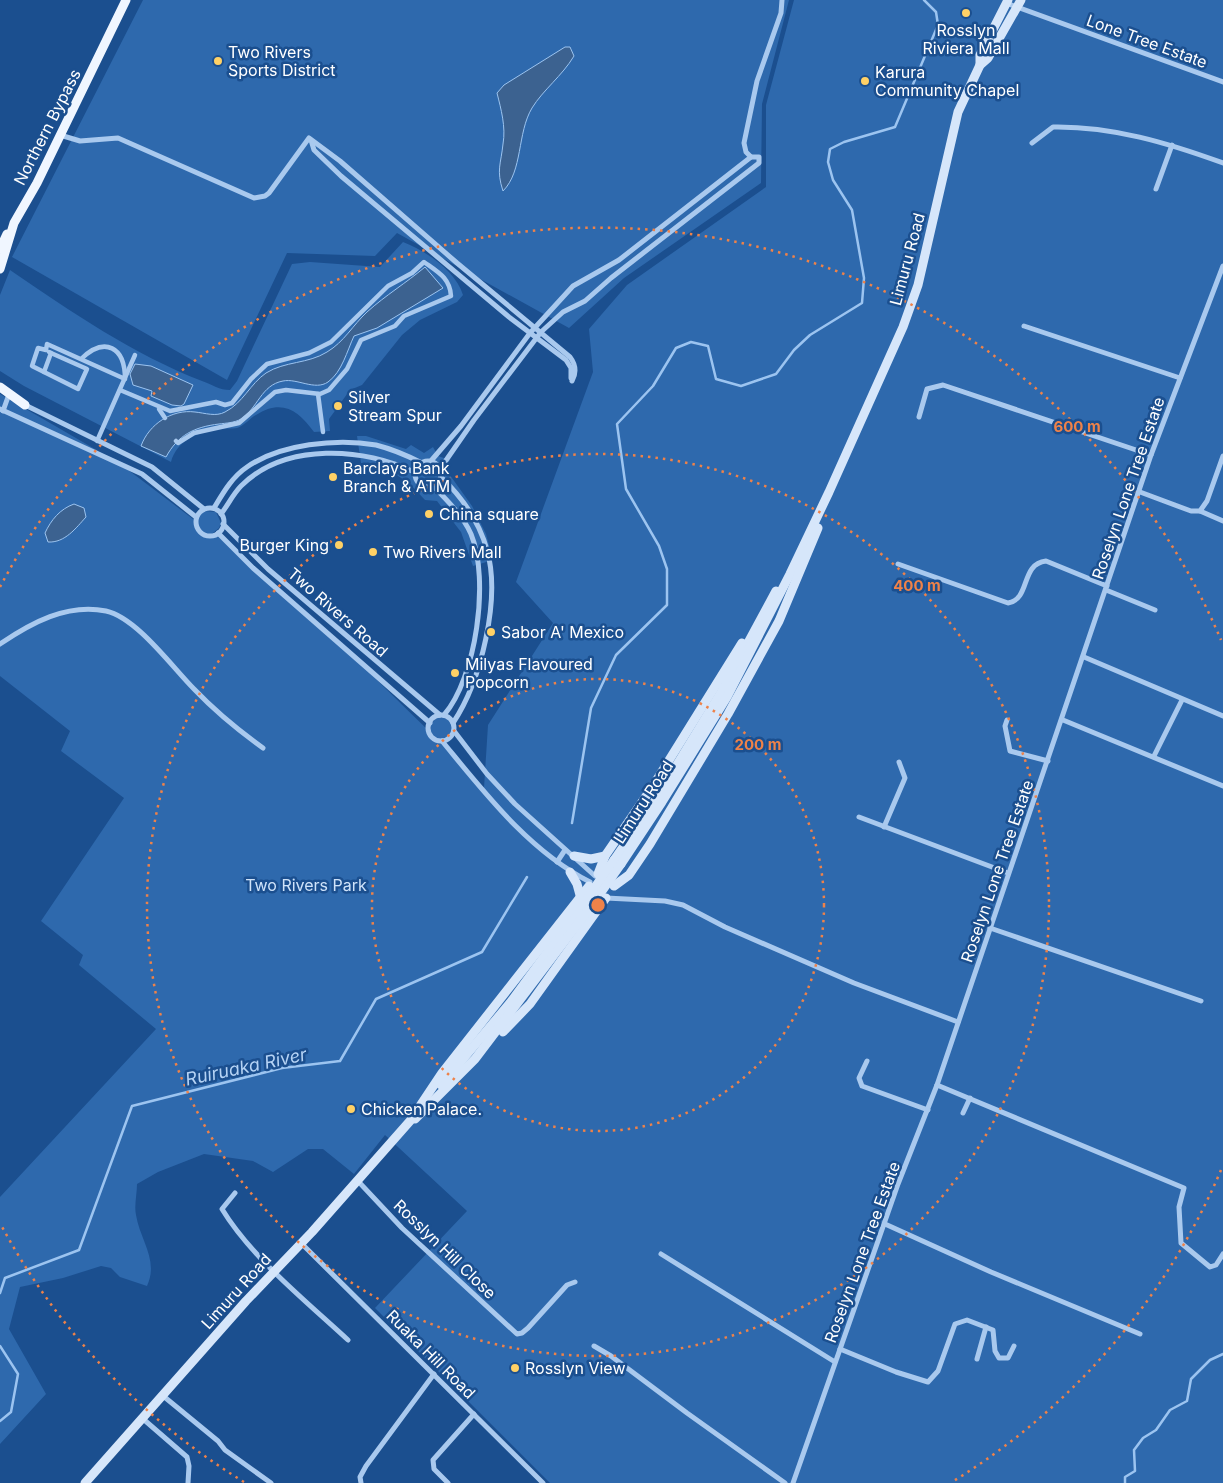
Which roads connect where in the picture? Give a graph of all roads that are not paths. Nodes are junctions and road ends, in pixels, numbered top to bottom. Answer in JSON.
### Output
{"nodes":[{"id":1,"x":126,"y":0,"type":"edge"},
{"id":2,"x":782,"y":0,"type":"edge"},
{"id":3,"x":1007,"y":2,"type":"edge"},
{"id":4,"x":1018,"y":4,"type":"edge"},
{"id":5,"x":980,"y":65,"type":"junction"},
{"id":6,"x":1223,"y":82,"type":"edge"},
{"id":7,"x":60,"y":135,"type":"junction"},
{"id":8,"x":311,"y":139,"type":"junction"},
{"id":9,"x":1032,"y":143,"type":"dead end"},
{"id":10,"x":1172,"y":145,"type":"junction"},
{"id":11,"x":751,"y":157,"type":"junction"},
{"id":12,"x":1223,"y":163,"type":"edge"},
{"id":13,"x":1156,"y":189,"type":"dead end"},
{"id":14,"x":14,"y":223,"type":"junction"},
{"id":15,"x":0,"y":250,"type":"edge"},
{"id":16,"x":1223,"y":266,"type":"edge"},
{"id":17,"x":0,"y":269,"type":"edge"},
{"id":18,"x":1024,"y":326,"type":"dead end"},
{"id":19,"x":534,"y":327,"type":"junction"},
{"id":20,"x":530,"y":332,"type":"junction"},
{"id":21,"x":541,"y":332,"type":"junction"},
{"id":22,"x":536,"y":338,"type":"junction"},
{"id":23,"x":46,"y":350,"type":"junction"},
{"id":24,"x":51,"y":353,"type":"junction"},
{"id":25,"x":135,"y":355,"type":"dead end"},
{"id":26,"x":81,"y":359,"type":"junction"},
{"id":27,"x":44,"y":372,"type":"junction"},
{"id":28,"x":1180,"y":378,"type":"junction"},
{"id":29,"x":124,"y":379,"type":"junction"},
{"id":30,"x":0,"y":387,"type":"edge"},
{"id":31,"x":120,"y":390,"type":"junction"},
{"id":32,"x":0,"y":393,"type":"edge"},
{"id":33,"x":318,"y":394,"type":"junction"},
{"id":34,"x":8,"y":397,"type":"junction"},
{"id":35,"x":26,"y":405,"type":"junction"},
{"id":36,"x":158,"y":408,"type":"junction"},
{"id":37,"x":2,"y":410,"type":"edge"},
{"id":38,"x":918,"y":417,"type":"dead end"},
{"id":39,"x":165,"y":418,"type":"dead end"},
{"id":40,"x":323,"y":432,"type":"dead end"},
{"id":41,"x":96,"y":440,"type":"junction"},
{"id":42,"x":176,"y":441,"type":"dead end"},
{"id":43,"x":89,"y":450,"type":"junction"},
{"id":44,"x":1151,"y":455,"type":"junction"},
{"id":45,"x":1223,"y":456,"type":"edge"},
{"id":46,"x":430,"y":462,"type":"junction"},
{"id":47,"x":422,"y":463,"type":"junction"},
{"id":48,"x":440,"y":469,"type":"junction"},
{"id":49,"x":416,"y":473,"type":"junction"},
{"id":50,"x":441,"y":477,"type":"junction"},
{"id":51,"x":833,"y":483,"type":"junction"},
{"id":52,"x":433,"y":486,"type":"junction"},
{"id":53,"x":1140,"y":492,"type":"junction"},
{"id":54,"x":214,"y":508,"type":"junction"},
{"id":55,"x":204,"y":509,"type":"junction"},
{"id":56,"x":1200,"y":511,"type":"junction"},
{"id":57,"x":221,"y":514,"type":"junction"},
{"id":58,"x":196,"y":517,"type":"junction"},
{"id":59,"x":1223,"y":521,"type":"edge"},
{"id":60,"x":224,"y":524,"type":"junction"},
{"id":61,"x":218,"y":533,"type":"junction"},
{"id":62,"x":805,"y":541,"type":"junction"},
{"id":63,"x":898,"y":564,"type":"dead end"},
{"id":64,"x":1106,"y":588,"type":"junction"},
{"id":65,"x":1155,"y":610,"type":"dead end"},
{"id":66,"x":754,"y":628,"type":"junction"},
{"id":67,"x":0,"y":644,"type":"edge"},
{"id":68,"x":1084,"y":657,"type":"junction"},
{"id":69,"x":388,"y":671,"type":"junction"},
{"id":70,"x":381,"y":681,"type":"junction"},
{"id":71,"x":1182,"y":700,"type":"junction"},
{"id":72,"x":442,"y":715,"type":"junction"},
{"id":73,"x":1223,"y":716,"type":"edge"},
{"id":74,"x":1006,"y":720,"type":"dead end"},
{"id":75,"x":1063,"y":720,"type":"junction"},
{"id":76,"x":430,"y":723,"type":"junction"},
{"id":77,"x":453,"y":723,"type":"junction"},
{"id":78,"x":454,"y":731,"type":"junction"},
{"id":79,"x":442,"y":741,"type":"junction"},
{"id":80,"x":263,"y":748,"type":"dead end"},
{"id":81,"x":1154,"y":756,"type":"junction"},
{"id":82,"x":1048,"y":761,"type":"junction"},
{"id":83,"x":900,"y":762,"type":"dead end"},
{"id":84,"x":1223,"y":786,"type":"edge"},
{"id":85,"x":859,"y":818,"type":"dead end"},
{"id":86,"x":884,"y":827,"type":"junction"},
{"id":87,"x":565,"y":850,"type":"junction"},
{"id":88,"x":574,"y":856,"type":"junction"},
{"id":89,"x":605,"y":856,"type":"junction"},
{"id":90,"x":558,"y":862,"type":"junction"},
{"id":91,"x":617,"y":862,"type":"junction"},
{"id":92,"x":570,"y":872,"type":"junction"},
{"id":93,"x":1008,"y":872,"type":"junction"},
{"id":94,"x":593,"y":879,"type":"junction"},
{"id":95,"x":614,"y":886,"type":"junction"},
{"id":96,"x":587,"y":898,"type":"junction"},
{"id":97,"x":606,"y":898,"type":"junction"},
{"id":98,"x":990,"y":928,"type":"junction"},
{"id":99,"x":1201,"y":1001,"type":"dead end"},
{"id":100,"x":958,"y":1022,"type":"junction"},
{"id":101,"x":475,"y":1059,"type":"junction"},
{"id":102,"x":867,"y":1061,"type":"dead end"},
{"id":103,"x":937,"y":1085,"type":"junction"},
{"id":104,"x":970,"y":1098,"type":"junction"},
{"id":105,"x":928,"y":1110,"type":"junction"},
{"id":106,"x":963,"y":1113,"type":"dead end"},
{"id":107,"x":412,"y":1119,"type":"junction"},
{"id":108,"x":357,"y":1180,"type":"junction"},
{"id":109,"x":235,"y":1193,"type":"dead end"},
{"id":110,"x":884,"y":1224,"type":"junction"},
{"id":111,"x":300,"y":1243,"type":"junction"},
{"id":112,"x":661,"y":1254,"type":"dead end"},
{"id":113,"x":1223,"y":1254,"type":"edge"},
{"id":114,"x":274,"y":1271,"type":"junction"},
{"id":115,"x":574,"y":1282,"type":"dead end"},
{"id":116,"x":986,"y":1327,"type":"junction"},
{"id":117,"x":1140,"y":1334,"type":"dead end"},
{"id":118,"x":348,"y":1340,"type":"dead end"},
{"id":119,"x":594,"y":1346,"type":"dead end"},
{"id":120,"x":1014,"y":1346,"type":"dead end"},
{"id":121,"x":840,"y":1349,"type":"junction"},
{"id":122,"x":977,"y":1359,"type":"dead end"},
{"id":123,"x":835,"y":1362,"type":"junction"},
{"id":124,"x":434,"y":1374,"type":"junction"},
{"id":125,"x":162,"y":1395,"type":"junction"},
{"id":126,"x":474,"y":1414,"type":"junction"},
{"id":127,"x":142,"y":1417,"type":"junction"},
{"id":128,"x":85,"y":1483,"type":"edge"},
{"id":129,"x":188,"y":1483,"type":"edge"},
{"id":130,"x":271,"y":1483,"type":"edge"},
{"id":131,"x":361,"y":1483,"type":"edge"},
{"id":132,"x":448,"y":1483,"type":"edge"},
{"id":133,"x":543,"y":1483,"type":"edge"},
{"id":134,"x":786,"y":1483,"type":"edge"},
{"id":135,"x":793,"y":1483,"type":"edge"}],
"edges":[{"from":1,"to":7,"type":"main road","name":"Northern Bypass"},
{"from":2,"to":11,"type":"street"},
{"from":3,"to":4,"type":"street","name":"Lone Tree Estate"},
{"from":3,"to":5,"type":"main road","name":"Limuru Road"},
{"from":4,"to":5,"type":"main road","name":"Limuru Road"},
{"from":4,"to":6,"type":"street","name":"Lone Tree Estate"},
{"from":5,"to":51,"type":"main road","name":"Limuru Road"},
{"from":7,"to":8,"type":"street"},
{"from":7,"to":14,"type":"main road","name":"Northern Bypass"},
{"from":8,"to":19,"type":"street"},
{"from":8,"to":20,"type":"street"},
{"from":9,"to":10,"type":"street"},
{"from":10,"to":12,"type":"street"},
{"from":10,"to":13,"type":"street"},
{"from":11,"to":19,"type":"street"},
{"from":11,"to":21,"type":"street"},
{"from":14,"to":15,"type":"main road"},
{"from":14,"to":17,"type":"main road","name":"Northern Bypass"},
{"from":16,"to":28,"type":"street","name":"Roselyn Lone Tree Estate"},
{"from":18,"to":28,"type":"street"},
{"from":19,"to":20,"type":"street"},
{"from":19,"to":21,"type":"street"},
{"from":20,"to":22,"type":"street"},
{"from":20,"to":46,"type":"street"},
{"from":21,"to":22,"type":"street"},
{"from":21,"to":22,"type":"street"},
{"from":22,"to":48,"type":"street"},
{"from":23,"to":24,"type":"street"},
{"from":23,"to":26,"type":"street"},
{"from":23,"to":27,"type":"street"},
{"from":24,"to":27,"type":"street"},
{"from":24,"to":27,"type":"street"},
{"from":25,"to":29,"type":"street"},
{"from":26,"to":29,"type":"street"},
{"from":26,"to":29,"type":"street"},
{"from":28,"to":44,"type":"street","name":"Roselyn Lone Tree Estate"},
{"from":29,"to":31,"type":"street"},
{"from":30,"to":35,"type":"main road"},
{"from":31,"to":36,"type":"street"},
{"from":31,"to":41,"type":"street"},
{"from":32,"to":34,"type":"street"},
{"from":33,"to":36,"type":"street"},
{"from":33,"to":40,"type":"street"},
{"from":33,"to":42,"type":"street"},
{"from":34,"to":35,"type":"street"},
{"from":34,"to":37,"type":"street"},
{"from":35,"to":41,"type":"street"},
{"from":36,"to":39,"type":"street"},
{"from":37,"to":43,"type":"street"},
{"from":38,"to":44,"type":"street"},
{"from":41,"to":43,"type":"street"},
{"from":41,"to":55,"type":"street"},
{"from":43,"to":58,"type":"street"},
{"from":44,"to":53,"type":"street","name":"Roselyn Lone Tree Estate"},
{"from":45,"to":56,"type":"street"},
{"from":46,"to":47,"type":"street"},
{"from":46,"to":48,"type":"street"},
{"from":47,"to":49,"type":"street"},
{"from":47,"to":54,"type":"street"},
{"from":48,"to":50,"type":"street"},
{"from":49,"to":52,"type":"street"},
{"from":49,"to":57,"type":"street"},
{"from":50,"to":52,"type":"street"},
{"from":50,"to":77,"type":"street"},
{"from":51,"to":62,"type":"main road","name":"Limuru Road"},
{"from":51,"to":95,"type":"main road","name":"Limuru Road"},
{"from":52,"to":72,"type":"street"},
{"from":53,"to":56,"type":"street"},
{"from":53,"to":64,"type":"street","name":"Roselyn Lone Tree Estate"},
{"from":54,"to":55,"type":"street"},
{"from":54,"to":57,"type":"street"},
{"from":55,"to":58,"type":"street"},
{"from":56,"to":59,"type":"street"},
{"from":57,"to":60,"type":"street"},
{"from":58,"to":61,"type":"street"},
{"from":60,"to":61,"type":"street"},
{"from":60,"to":69,"type":"street","name":"Two Rivers Road"},
{"from":61,"to":70,"type":"street","name":"Two Rivers Road"},
{"from":62,"to":66,"type":"main road","name":"Limuru Road"},
{"from":62,"to":91,"type":"main road","name":"Limuru Road"},
{"from":63,"to":64,"type":"street"},
{"from":64,"to":65,"type":"street"},
{"from":64,"to":68,"type":"street","name":"Roselyn Lone Tree Estate"},
{"from":66,"to":89,"type":"main road","name":"Limuru Road"},
{"from":66,"to":91,"type":"main road","name":"Limuru Road"},
{"from":67,"to":80,"type":"street"},
{"from":68,"to":71,"type":"street"},
{"from":68,"to":75,"type":"street","name":"Roselyn Lone Tree Estate"},
{"from":69,"to":70,"type":"street"},
{"from":69,"to":72,"type":"street","name":"Two Rivers Road"},
{"from":70,"to":76,"type":"street","name":"Two Rivers Road"},
{"from":71,"to":73,"type":"street"},
{"from":71,"to":81,"type":"street"},
{"from":72,"to":76,"type":"street"},
{"from":72,"to":77,"type":"street"},
{"from":74,"to":82,"type":"street"},
{"from":75,"to":81,"type":"street"},
{"from":75,"to":82,"type":"street","name":"Roselyn Lone Tree Estate"},
{"from":76,"to":79,"type":"street"},
{"from":77,"to":78,"type":"street"},
{"from":78,"to":79,"type":"street"},
{"from":78,"to":87,"type":"street"},
{"from":79,"to":90,"type":"street"},
{"from":81,"to":84,"type":"street"},
{"from":82,"to":93,"type":"street","name":"Roselyn Lone Tree Estate"},
{"from":83,"to":86,"type":"street"},
{"from":85,"to":86,"type":"street"},
{"from":86,"to":93,"type":"street"},
{"from":87,"to":88,"type":"street"},
{"from":87,"to":90,"type":"street"},
{"from":88,"to":89,"type":"main road"},
{"from":88,"to":94,"type":"street"},
{"from":89,"to":94,"type":"main road","name":"Limuru Road"},
{"from":90,"to":92,"type":"street"},
{"from":91,"to":96,"type":"main road","name":"Limuru Road","bridge":true},
{"from":92,"to":94,"type":"street"},
{"from":92,"to":96,"type":"main road"},
{"from":93,"to":98,"type":"street","name":"Roselyn Lone Tree Estate"},
{"from":94,"to":95,"type":"main road"},
{"from":94,"to":96,"type":"main road","name":"Limuru Road"},
{"from":94,"to":97,"type":"main road"},
{"from":95,"to":97,"type":"main road"},
{"from":96,"to":101,"type":"main road","name":"Limuru Road"},
{"from":96,"to":107,"type":"main road","name":"Limuru Road"},
{"from":97,"to":100,"type":"street"},
{"from":97,"to":101,"type":"main road","name":"Limuru Road"},
{"from":98,"to":99,"type":"street"},
{"from":98,"to":100,"type":"street","name":"Roselyn Lone Tree Estate"},
{"from":100,"to":103,"type":"street","name":"Roselyn Lone Tree Estate"},
{"from":101,"to":107,"type":"main road","name":"Limuru Road"},
{"from":102,"to":105,"type":"street"},
{"from":103,"to":104,"type":"street"},
{"from":103,"to":105,"type":"street","name":"Roselyn Lone Tree Estate"},
{"from":104,"to":106,"type":"street"},
{"from":104,"to":113,"type":"street"},
{"from":105,"to":110,"type":"street","name":"Roselyn Lone Tree Estate"},
{"from":107,"to":108,"type":"main road","name":"Limuru Road"},
{"from":108,"to":111,"type":"main road","name":"Limuru Road"},
{"from":108,"to":115,"type":"street","name":"Rosslyn Hill Close"},
{"from":109,"to":114,"type":"street"},
{"from":110,"to":117,"type":"street"},
{"from":110,"to":121,"type":"street","name":"Roselyn Lone Tree Estate"},
{"from":111,"to":114,"type":"main road","name":"Limuru Road"},
{"from":111,"to":124,"type":"street","name":"Ruaka Hill Road"},
{"from":112,"to":123,"type":"street"},
{"from":114,"to":118,"type":"street"},
{"from":114,"to":125,"type":"main road","name":"Limuru Road"},
{"from":116,"to":120,"type":"street"},
{"from":116,"to":121,"type":"street"},
{"from":116,"to":122,"type":"street"},
{"from":119,"to":134,"type":"street"},
{"from":121,"to":123,"type":"street","name":"Roselyn Lone Tree Estate"},
{"from":123,"to":135,"type":"street","name":"Roselyn Lone Tree Estate"},
{"from":124,"to":126,"type":"street","name":"Ruaka Hill Road"},
{"from":124,"to":131,"type":"street"},
{"from":125,"to":127,"type":"main road","name":"Limuru Road"},
{"from":125,"to":130,"type":"street"},
{"from":126,"to":132,"type":"street"},
{"from":126,"to":133,"type":"street","name":"Ruaka Hill Road"},
{"from":127,"to":128,"type":"main road","name":"Limuru Road"},
{"from":127,"to":129,"type":"street"}]}
